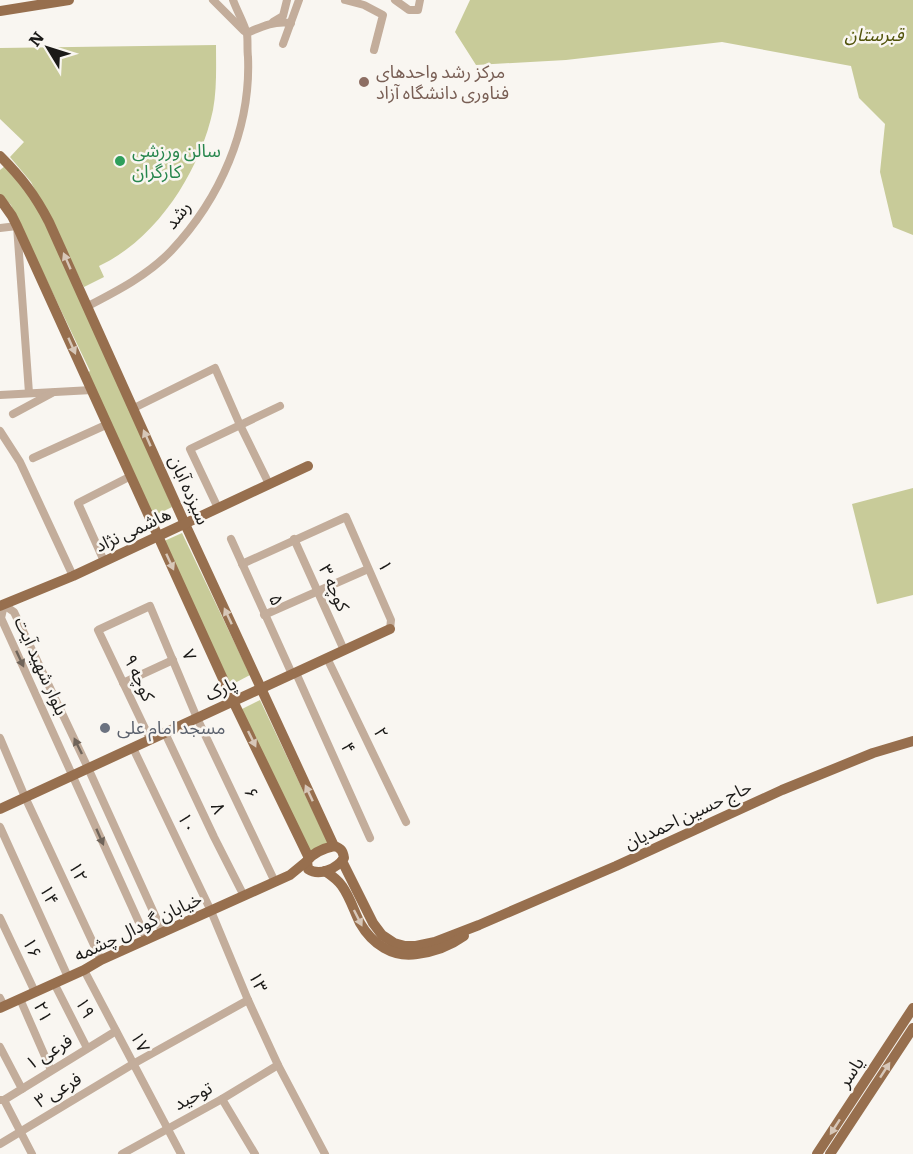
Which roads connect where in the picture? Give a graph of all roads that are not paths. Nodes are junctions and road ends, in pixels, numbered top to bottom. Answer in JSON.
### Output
{"nodes":[{"id":1,"x":69,"y":0,"type":"edge"},
{"id":2,"x":213,"y":0,"type":"edge"},
{"id":3,"x":233,"y":0,"type":"edge"},
{"id":4,"x":287,"y":0,"type":"edge"},
{"id":5,"x":299,"y":0,"type":"edge"},
{"id":6,"x":345,"y":0,"type":"edge"},
{"id":7,"x":395,"y":0,"type":"edge"},
{"id":8,"x":420,"y":0,"type":"edge"},
{"id":9,"x":0,"y":11,"type":"edge"},
{"id":10,"x":270,"y":23,"type":"junction"},
{"id":11,"x":291,"y":23,"type":"junction"},
{"id":12,"x":247,"y":33,"type":"junction"},
{"id":13,"x":283,"y":44,"type":"dead end"},
{"id":14,"x":374,"y":50,"type":"dead end"},
{"id":15,"x":1,"y":160,"type":"edge"},
{"id":16,"x":0,"y":199,"type":"edge"},
{"id":17,"x":17,"y":226,"type":"junction"},
{"id":18,"x":0,"y":228,"type":"edge"},
{"id":19,"x":88,"y":306,"type":"junction"},
{"id":20,"x":92,"y":390,"type":"junction"},
{"id":21,"x":55,"y":392,"type":"junction"},
{"id":22,"x":29,"y":393,"type":"junction"},
{"id":23,"x":0,"y":395,"type":"edge"},
{"id":24,"x":280,"y":406,"type":"dead end"},
{"id":25,"x":134,"y":408,"type":"junction"},
{"id":26,"x":13,"y":414,"type":"dead end"},
{"id":27,"x":108,"y":424,"type":"junction"},
{"id":28,"x":240,"y":425,"type":"junction"},
{"id":29,"x":0,"y":431,"type":"edge"},
{"id":30,"x":33,"y":458,"type":"dead end"},
{"id":31,"x":308,"y":466,"type":"dead end"},
{"id":32,"x":131,"y":476,"type":"junction"},
{"id":33,"x":269,"y":484,"type":"junction"},
{"id":34,"x":218,"y":508,"type":"junction"},
{"id":35,"x":185,"y":524,"type":"junction"},
{"id":36,"x":158,"y":536,"type":"junction"},
{"id":37,"x":294,"y":539,"type":"junction"},
{"id":38,"x":231,"y":540,"type":"dead end"},
{"id":39,"x":104,"y":561,"type":"junction"},
{"id":40,"x":242,"y":564,"type":"junction"},
{"id":41,"x":368,"y":569,"type":"junction"},
{"id":42,"x":73,"y":576,"type":"junction"},
{"id":43,"x":318,"y":591,"type":"junction"},
{"id":44,"x":150,"y":606,"type":"joint"},
{"id":45,"x":1,"y":607,"type":"edge"},
{"id":46,"x":264,"y":615,"type":"junction"},
{"id":47,"x":390,"y":629,"type":"joint"},
{"id":48,"x":344,"y":650,"type":"junction"},
{"id":49,"x":327,"y":658,"type":"junction"},
{"id":50,"x":173,"y":660,"type":"junction"},
{"id":51,"x":294,"y":674,"type":"junction"},
{"id":52,"x":123,"y":683,"type":"junction"},
{"id":53,"x":261,"y":689,"type":"junction"},
{"id":54,"x":233,"y":701,"type":"junction"},
{"id":55,"x":197,"y":718,"type":"junction"},
{"id":56,"x":165,"y":733,"type":"junction"},
{"id":57,"x":0,"y":738,"type":"edge"},
{"id":58,"x":150,"y":740,"type":"junction"},
{"id":59,"x":912,"y":741,"type":"edge"},
{"id":60,"x":133,"y":748,"type":"junction"},
{"id":61,"x":88,"y":768,"type":"junction"},
{"id":62,"x":73,"y":775,"type":"junction"},
{"id":63,"x":25,"y":797,"type":"junction"},
{"id":64,"x":0,"y":809,"type":"edge"},
{"id":65,"x":406,"y":822,"type":"dead end"},
{"id":66,"x":0,"y":827,"type":"edge"},
{"id":67,"x":370,"y":838,"type":"dead end"},
{"id":68,"x":334,"y":846,"type":"junction"},
{"id":69,"x":308,"y":859,"type":"junction"},
{"id":70,"x":342,"y":861,"type":"junction"},
{"id":71,"x":325,"y":871,"type":"junction"},
{"id":72,"x":312,"y":872,"type":"junction"},
{"id":73,"x":290,"y":875,"type":"junction"},
{"id":74,"x":275,"y":882,"type":"junction"},
{"id":75,"x":244,"y":896,"type":"junction"},
{"id":76,"x":211,"y":911,"type":"junction"},
{"id":77,"x":0,"y":918,"type":"edge"},
{"id":78,"x":479,"y":925,"type":"junction"},
{"id":79,"x":163,"y":933,"type":"junction"},
{"id":80,"x":147,"y":940,"type":"junction"},
{"id":81,"x":101,"y":960,"type":"junction"},
{"id":82,"x":84,"y":970,"type":"junction"},
{"id":83,"x":68,"y":977,"type":"junction"},
{"id":84,"x":54,"y":983,"type":"junction"},
{"id":85,"x":35,"y":992,"type":"junction"},
{"id":86,"x":20,"y":999,"type":"junction"},
{"id":87,"x":248,"y":1000,"type":"junction"},
{"id":88,"x":1,"y":1004,"type":"edge"},
{"id":89,"x":913,"y":1008,"type":"edge"},
{"id":90,"x":910,"y":1026,"type":"edge"},
{"id":91,"x":116,"y":1031,"type":"junction"},
{"id":92,"x":0,"y":1047,"type":"edge"},
{"id":93,"x":87,"y":1048,"type":"junction"},
{"id":94,"x":133,"y":1064,"type":"junction"},
{"id":95,"x":278,"y":1065,"type":"junction"},
{"id":96,"x":51,"y":1070,"type":"junction"},
{"id":97,"x":22,"y":1089,"type":"junction"},
{"id":98,"x":222,"y":1099,"type":"junction"},
{"id":99,"x":2,"y":1100,"type":"edge"},
{"id":100,"x":167,"y":1128,"type":"junction"},
{"id":101,"x":21,"y":1132,"type":"junction"},
{"id":102,"x":0,"y":1144,"type":"edge"},
{"id":103,"x":32,"y":1154,"type":"edge"},
{"id":104,"x":122,"y":1154,"type":"edge"},
{"id":105,"x":181,"y":1154,"type":"edge"},
{"id":106,"x":255,"y":1154,"type":"edge"},
{"id":107,"x":325,"y":1154,"type":"edge"},
{"id":108,"x":817,"y":1154,"type":"edge"},
{"id":109,"x":830,"y":1154,"type":"edge"}],
"edges":[{"from":1,"to":9,"type":"main road"},
{"from":2,"to":12,"type":"street"},
{"from":3,"to":12,"type":"street"},
{"from":4,"to":10,"type":"street"},
{"from":5,"to":11,"type":"street"},
{"from":6,"to":14,"type":"street"},
{"from":7,"to":8,"type":"street"},
{"from":10,"to":11,"type":"street"},
{"from":10,"to":12,"type":"street"},
{"from":11,"to":13,"type":"street"},
{"from":12,"to":19,"type":"street","name":"رشد"},
{"from":19,"to":15,"type":"main road","name":"سیزده آبان","one_way":true},
{"from":16,"to":17,"type":"main road"},
{"from":17,"to":18,"type":"street"},
{"from":17,"to":20,"type":"main road","one_way":true},
{"from":17,"to":22,"type":"street"},
{"from":19,"to":25,"type":"main road","name":"سیزده آبان"},
{"from":20,"to":21,"type":"street"},
{"from":20,"to":27,"type":"main road"},
{"from":21,"to":22,"type":"street"},
{"from":21,"to":26,"type":"street"},
{"from":22,"to":23,"type":"street"},
{"from":24,"to":28,"type":"street"},
{"from":25,"to":28,"type":"street"},
{"from":35,"to":25,"type":"main road","name":"سیزده آبان","one_way":true},
{"from":27,"to":30,"type":"street"},
{"from":27,"to":32,"type":"main road"},
{"from":28,"to":33,"type":"street"},
{"from":28,"to":34,"type":"street"},
{"from":29,"to":42,"type":"street"},
{"from":31,"to":33,"type":"main road","name":"هاشمی نژاد"},
{"from":32,"to":36,"type":"main road"},
{"from":32,"to":39,"type":"street"},
{"from":33,"to":34,"type":"main road","name":"هاشمی نژاد"},
{"from":34,"to":35,"type":"main road","name":"هاشمی نژاد"},
{"from":35,"to":36,"type":"main road","name":"هاشمی نژاد"},
{"from":53,"to":35,"type":"main road","name":"سیزده آبان","one_way":true},
{"from":36,"to":39,"type":"main road","name":"هاشمی نژاد"},
{"from":36,"to":54,"type":"main road","one_way":true},
{"from":37,"to":40,"type":"street"},
{"from":37,"to":41,"type":"street","name":"۱"},
{"from":37,"to":43,"type":"street","name":"کوچه ۳"},
{"from":38,"to":40,"type":"street","name":"۵"},
{"from":39,"to":42,"type":"main road","name":"هاشمی نژاد"},
{"from":40,"to":46,"type":"street","name":"۵"},
{"from":41,"to":43,"type":"street"},
{"from":41,"to":47,"type":"street","name":"۱"},
{"from":42,"to":45,"type":"main road","name":"هاشمی نژاد"},
{"from":43,"to":46,"type":"street"},
{"from":43,"to":48,"type":"street","name":"کوچه ۳"},
{"from":44,"to":50,"type":"street","name":"۷"},
{"from":44,"to":52,"type":"street","name":"کوچه ۹"},
{"from":61,"to":45,"type":"street","name":"بلوار شهید آیت","one_way":true},
{"from":45,"to":62,"type":"street","name":"بلوار شهید آیت","one_way":true},
{"from":46,"to":51,"type":"street","name":"۵"},
{"from":47,"to":48,"type":"main road","name":"پارک"},
{"from":48,"to":49,"type":"main road","name":"پارک"},
{"from":49,"to":51,"type":"main road","name":"پارک"},
{"from":49,"to":65,"type":"street","name":"۲"},
{"from":50,"to":52,"type":"street"},
{"from":50,"to":55,"type":"street","name":"۷"},
{"from":51,"to":53,"type":"main road","name":"پارک"},
{"from":51,"to":67,"type":"street","name":"۴"},
{"from":52,"to":58,"type":"street","name":"کوچه ۹"},
{"from":53,"to":54,"type":"main road","name":"پارک"},
{"from":68,"to":53,"type":"main road","name":"سیزده آبان","one_way":true},
{"from":54,"to":55,"type":"main road","name":"پارک"},
{"from":54,"to":69,"type":"main road","one_way":true},
{"from":55,"to":56,"type":"main road","name":"پارک"},
{"from":55,"to":74,"type":"street","name":"۶"},
{"from":56,"to":58,"type":"main road","name":"پارک"},
{"from":56,"to":75,"type":"street","name":"۸"},
{"from":57,"to":63,"type":"street","name":"۱۲"},
{"from":58,"to":60,"type":"main road","name":"پارک"},
{"from":59,"to":78,"type":"main road","name":"حاج حسین احمدیان"},
{"from":60,"to":61,"type":"main road","name":"پارک"},
{"from":60,"to":76,"type":"street","name":"۱۰"},
{"from":61,"to":62,"type":"main road","name":"پارک"},
{"from":61,"to":79,"type":"street","name":"بلوار شهید آیت"},
{"from":62,"to":63,"type":"main road","name":"پارک"},
{"from":62,"to":80,"type":"street","name":"بلوار شهید آیت","one_way":true},
{"from":63,"to":64,"type":"main road","name":"پارک"},
{"from":63,"to":81,"type":"street","name":"۱۲"},
{"from":66,"to":83,"type":"street","name":"۱۴"},
{"from":68,"to":69,"type":"main road"},
{"from":68,"to":70,"type":"main road","name":"سیزده آبان"},
{"from":69,"to":72,"type":"main road"},
{"from":69,"to":73,"type":"main road"},
{"from":70,"to":71,"type":"main road"},
{"from":70,"to":78,"type":"main road","name":"حاج حسین احمدیان"},
{"from":71,"to":72,"type":"main road"},
{"from":71,"to":78,"type":"main road","name":"حاج حسین احمدیان","one_way":true},
{"from":72,"to":73,"type":"main road"},
{"from":73,"to":74,"type":"main road","name":"خیابان گودال چشمه"},
{"from":74,"to":75,"type":"main road","name":"خیابان گودال چشمه"},
{"from":75,"to":76,"type":"main road","name":"خیابان گودال چشمه"},
{"from":76,"to":79,"type":"main road","name":"خیابان گودال چشمه"},
{"from":76,"to":87,"type":"street","name":"۱۳"},
{"from":77,"to":85,"type":"street","name":"۱۶"},
{"from":79,"to":80,"type":"main road","name":"خیابان گودال چشمه"},
{"from":80,"to":81,"type":"main road","name":"خیابان گودال چشمه"},
{"from":81,"to":82,"type":"main road","name":"خیابان گودال چشمه"},
{"from":82,"to":83,"type":"main road","name":"خیابان گودال چشمه"},
{"from":82,"to":91,"type":"street","name":"۱۷"},
{"from":83,"to":84,"type":"main road","name":"خیابان گودال چشمه"},
{"from":84,"to":85,"type":"main road","name":"خیابان گودال چشمه"},
{"from":84,"to":93,"type":"street","name":"۱۹"},
{"from":85,"to":86,"type":"main road","name":"خیابان گودال چشمه"},
{"from":86,"to":88,"type":"main road","name":"خیابان گودال چشمه"},
{"from":86,"to":96,"type":"street","name":"۲۱"},
{"from":87,"to":94,"type":"street","name":"فرعی ۳"},
{"from":87,"to":95,"type":"street","name":"۱۳"},
{"from":89,"to":90,"type":"main road","name":"یاسر"},
{"from":90,"to":108,"type":"main road","name":"یاسر","one_way":true},
{"from":109,"to":90,"type":"main road","name":"یاسر","one_way":true},
{"from":91,"to":93,"type":"street","name":"فرعی ۱"},
{"from":91,"to":94,"type":"street","name":"۱۷"},
{"from":92,"to":97,"type":"street"},
{"from":93,"to":96,"type":"street","name":"فرعی ۱"},
{"from":94,"to":100,"type":"street","name":"۱۷"},
{"from":94,"to":101,"type":"street","name":"فرعی ۳"},
{"from":95,"to":98,"type":"street","name":"توحید"},
{"from":95,"to":107,"type":"street","name":"۱۳"},
{"from":96,"to":97,"type":"street","name":"فرعی ۱"},
{"from":97,"to":99,"type":"street","name":"فرعی ۱"},
{"from":98,"to":100,"type":"street","name":"توحید"},
{"from":98,"to":106,"type":"street"},
{"from":99,"to":101,"type":"street"},
{"from":100,"to":104,"type":"street","name":"توحید"},
{"from":100,"to":105,"type":"street","name":"۱۷"},
{"from":101,"to":102,"type":"street","name":"فرعی ۳"},
{"from":101,"to":103,"type":"street"}]}
